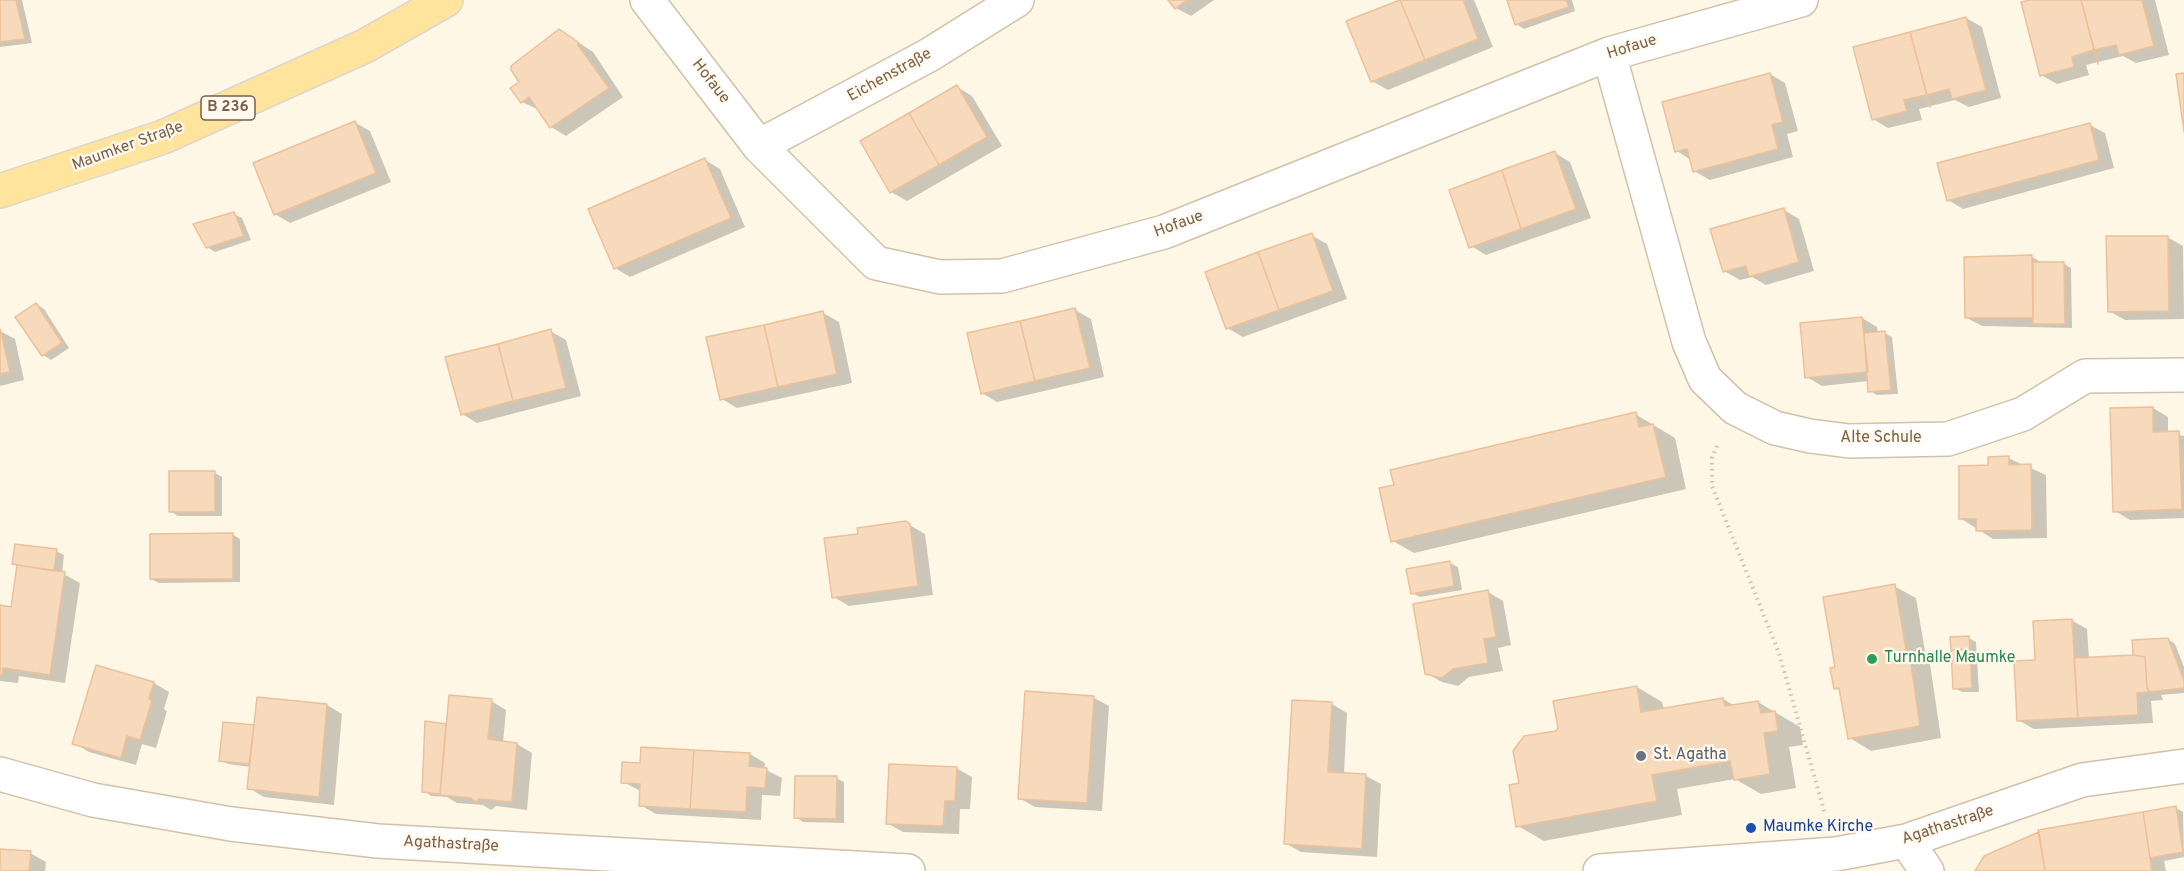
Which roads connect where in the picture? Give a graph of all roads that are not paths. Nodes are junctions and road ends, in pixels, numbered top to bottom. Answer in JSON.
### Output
{"nodes":[{"id":1,"x":446,"y":0,"type":"edge"},
{"id":2,"x":647,"y":0,"type":"edge"},
{"id":3,"x":1017,"y":0,"type":"edge"},
{"id":4,"x":1801,"y":0,"type":"edge"},
{"id":5,"x":1609,"y":54,"type":"junction"},
{"id":6,"x":759,"y":146,"type":"junction"},
{"id":7,"x":0,"y":191,"type":"edge"},
{"id":8,"x":2184,"y":375,"type":"edge"},
{"id":9,"x":2184,"y":765,"type":"edge"},
{"id":10,"x":0,"y":774,"type":"edge"},
{"id":11,"x":1906,"y":841,"type":"junction"},
{"id":12,"x":908,"y":871,"type":"edge"},
{"id":13,"x":1600,"y":871,"type":"edge"},
{"id":14,"x":1927,"y":871,"type":"edge"}],
"edges":[{"from":1,"to":7,"type":"main road","name":"Maumker Straße","number":"B 236"},
{"from":2,"to":6,"type":"street","name":"Hofaue"},
{"from":3,"to":6,"type":"street","name":"Eichenstraße"},
{"from":4,"to":5,"type":"street","name":"Hofaue"},
{"from":5,"to":6,"type":"street","name":"Hofaue"},
{"from":5,"to":8,"type":"street","name":"Alte Schule"},
{"from":9,"to":11,"type":"street","name":"Agathastraße"},
{"from":10,"to":12,"type":"street","name":"Agathastraße"},
{"from":11,"to":13,"type":"street","name":"Agathastraße"},
{"from":11,"to":14,"type":"street"}]}
